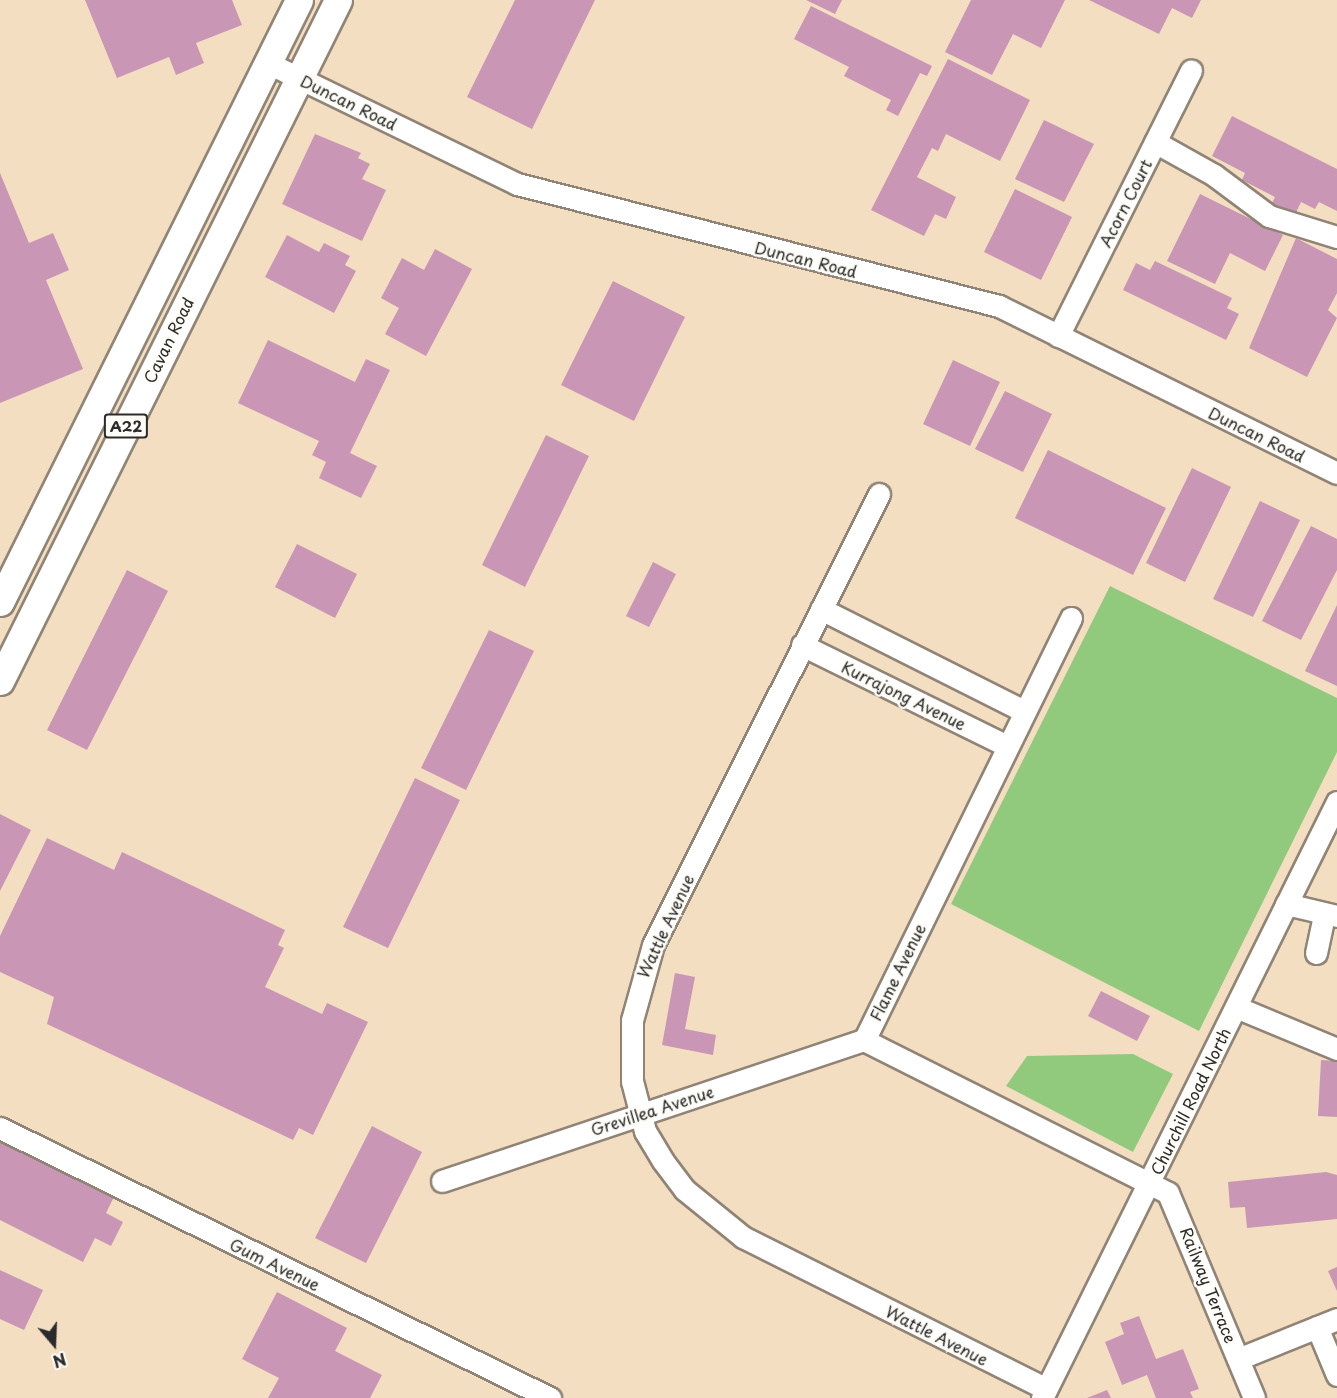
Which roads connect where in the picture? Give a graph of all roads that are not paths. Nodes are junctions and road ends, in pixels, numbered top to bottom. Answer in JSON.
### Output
{"nodes":[{"id":1,"x":299,"y":0,"type":"edge"},
{"id":2,"x":338,"y":0,"type":"edge"},
{"id":3,"x":268,"y":63,"type":"junction"},
{"id":4,"x":1191,"y":70,"type":"dead end"},
{"id":5,"x":299,"y":78,"type":"junction"},
{"id":6,"x":1155,"y":142,"type":"junction"},
{"id":7,"x":1337,"y":237,"type":"edge"},
{"id":8,"x":1058,"y":336,"type":"junction"},
{"id":9,"x":1337,"y":473,"type":"edge"},
{"id":10,"x":879,"y":494,"type":"dead end"},
{"id":11,"x":0,"y":602,"type":"edge"},
{"id":12,"x":821,"y":609,"type":"junction"},
{"id":13,"x":1071,"y":618,"type":"dead end"},
{"id":14,"x":802,"y":645,"type":"junction"},
{"id":15,"x":0,"y":681,"type":"edge"},
{"id":16,"x":1024,"y":711,"type":"junction"},
{"id":17,"x":1007,"y":746,"type":"junction"},
{"id":18,"x":1337,"y":802,"type":"edge"},
{"id":19,"x":1286,"y":904,"type":"junction"},
{"id":20,"x":1331,"y":916,"type":"edge"},
{"id":21,"x":1317,"y":953,"type":"dead end"},
{"id":22,"x":1236,"y":1007,"type":"junction"},
{"id":23,"x":864,"y":1040,"type":"junction"},
{"id":24,"x":1337,"y":1049,"type":"edge"},
{"id":25,"x":639,"y":1114,"type":"junction"},
{"id":26,"x":0,"y":1128,"type":"edge"},
{"id":27,"x":442,"y":1181,"type":"dead end"},
{"id":28,"x":1150,"y":1182,"type":"junction"},
{"id":29,"x":1327,"y":1323,"type":"edge"},
{"id":30,"x":1238,"y":1359,"type":"junction"},
{"id":31,"x":1337,"y":1375,"type":"edge"},
{"id":32,"x":1044,"y":1394,"type":"edge"},
{"id":33,"x":550,"y":1398,"type":"edge"},
{"id":34,"x":1254,"y":1398,"type":"edge"}],
"edges":[{"from":1,"to":3,"type":"main road","number":"A22"},
{"from":2,"to":5,"type":"main road","name":"Cavan Road","number":"A22"},
{"from":3,"to":5,"type":"street","name":"Duncan Road"},
{"from":3,"to":11,"type":"main road","number":"A22"},
{"from":4,"to":6,"type":"street","name":"Acorn Court"},
{"from":5,"to":8,"type":"street","name":"Duncan Road"},
{"from":5,"to":15,"type":"main road","name":"Cavan Road","number":"A22"},
{"from":6,"to":7,"type":"street"},
{"from":6,"to":8,"type":"street","name":"Acorn Court"},
{"from":8,"to":9,"type":"street","name":"Duncan Road"},
{"from":10,"to":12,"type":"street","name":"Wattle Avenue"},
{"from":12,"to":14,"type":"street","name":"Wattle Avenue"},
{"from":12,"to":16,"type":"street"},
{"from":13,"to":16,"type":"street","name":"Flame Avenue"},
{"from":14,"to":17,"type":"street","name":"Kurrajong Avenue"},
{"from":14,"to":25,"type":"street","name":"Wattle Avenue"},
{"from":16,"to":17,"type":"street","name":"Flame Avenue"},
{"from":17,"to":23,"type":"street","name":"Flame Avenue"},
{"from":18,"to":19,"type":"street","name":"Churchill Road North"},
{"from":19,"to":20,"type":"street"},
{"from":19,"to":22,"type":"street","name":"Churchill Road North"},
{"from":20,"to":21,"type":"street"},
{"from":22,"to":24,"type":"street"},
{"from":22,"to":28,"type":"street","name":"Churchill Road North"},
{"from":23,"to":25,"type":"street","name":"Grevillea Avenue"},
{"from":23,"to":28,"type":"street","name":"Flame Avenue"},
{"from":25,"to":27,"type":"street","name":"Grevillea Avenue"},
{"from":25,"to":32,"type":"street","name":"Wattle Avenue"},
{"from":26,"to":33,"type":"street","name":"Gum Avenue"},
{"from":28,"to":30,"type":"street","name":"Railway Terrace"},
{"from":28,"to":32,"type":"street","name":"Churchill Road North"},
{"from":29,"to":30,"type":"street"},
{"from":29,"to":31,"type":"street"},
{"from":30,"to":34,"type":"street","name":"Railway Terrace"}]}
